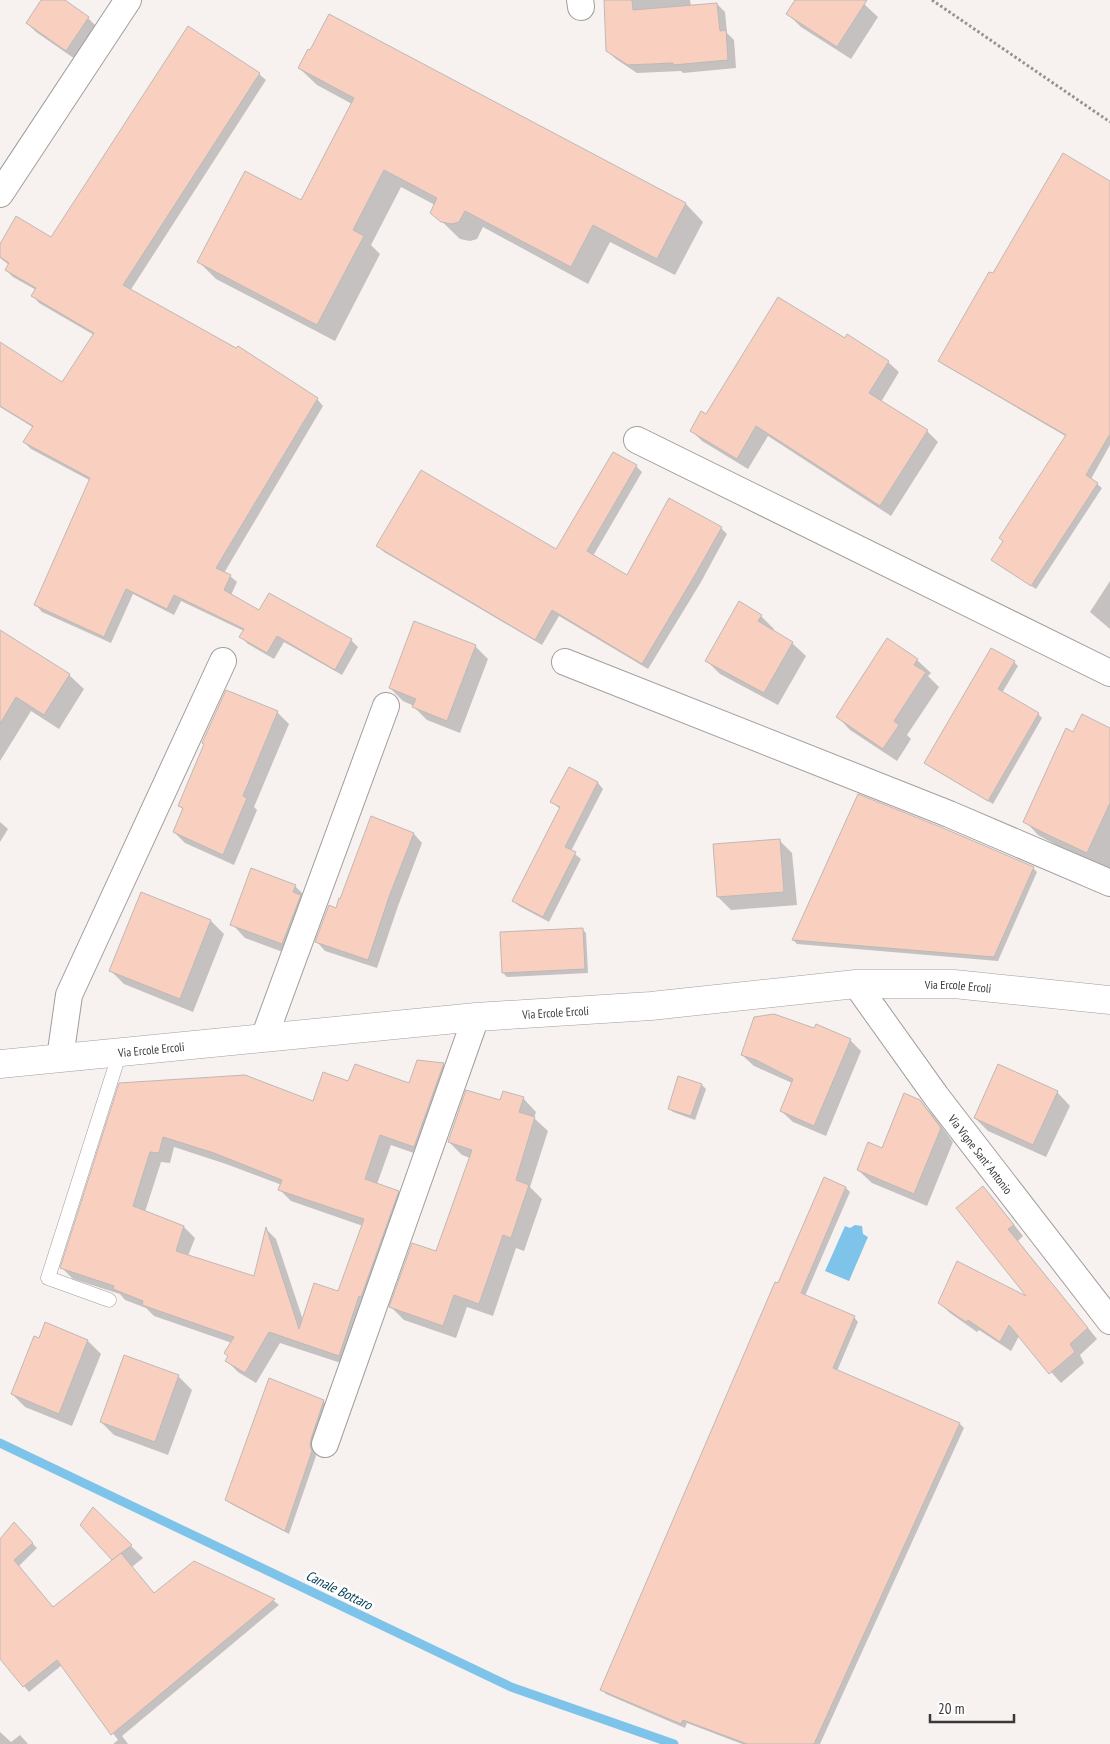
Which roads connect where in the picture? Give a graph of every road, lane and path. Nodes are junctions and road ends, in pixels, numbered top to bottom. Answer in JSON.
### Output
{"nodes":[{"id":1,"x":128,"y":0,"type":"edge"},
{"id":2,"x":932,"y":0,"type":"edge"},
{"id":3,"x":1110,"y":122,"type":"edge"},
{"id":4,"x":0,"y":194,"type":"edge"},
{"id":5,"x":637,"y":440,"type":"dead end"},
{"id":6,"x":223,"y":662,"type":"dead end"},
{"id":7,"x":565,"y":662,"type":"dead end"},
{"id":8,"x":1110,"y":673,"type":"edge"},
{"id":9,"x":386,"y":706,"type":"dead end"},
{"id":10,"x":1110,"y":883,"type":"edge"},
{"id":11,"x":856,"y":984,"type":"junction"},
{"id":12,"x":1110,"y":1000,"type":"edge"},
{"id":13,"x":476,"y":1017,"type":"junction"},
{"id":14,"x":264,"y":1038,"type":"junction"},
{"id":15,"x":120,"y":1052,"type":"junction"},
{"id":16,"x":60,"y":1058,"type":"junction"},
{"id":17,"x":0,"y":1064,"type":"edge"},
{"id":18,"x":109,"y":1300,"type":"dead end"},
{"id":19,"x":1110,"y":1321,"type":"edge"},
{"id":20,"x":325,"y":1444,"type":"dead end"}],
"edges":[{"from":1,"to":4,"type":"street"},
{"from":2,"to":3,"type":"path"},
{"from":5,"to":8,"type":"street"},
{"from":6,"to":16,"type":"street"},
{"from":7,"to":10,"type":"street"},
{"from":9,"to":14,"type":"street"},
{"from":11,"to":12,"type":"street","name":"Via Ercole Ercoli"},
{"from":11,"to":13,"type":"street","name":"Via Ercole Ercoli"},
{"from":11,"to":19,"type":"street","name":"Via Vigne Sant' Antonio"},
{"from":13,"to":14,"type":"street","name":"Via Ercole Ercoli"},
{"from":13,"to":20,"type":"street"},
{"from":14,"to":15,"type":"street","name":"Via Ercole Ercoli"},
{"from":15,"to":16,"type":"street","name":"Via Ercole Ercoli"},
{"from":15,"to":18,"type":"lane"},
{"from":16,"to":17,"type":"street","name":"Via Ercole Ercoli"}]}
